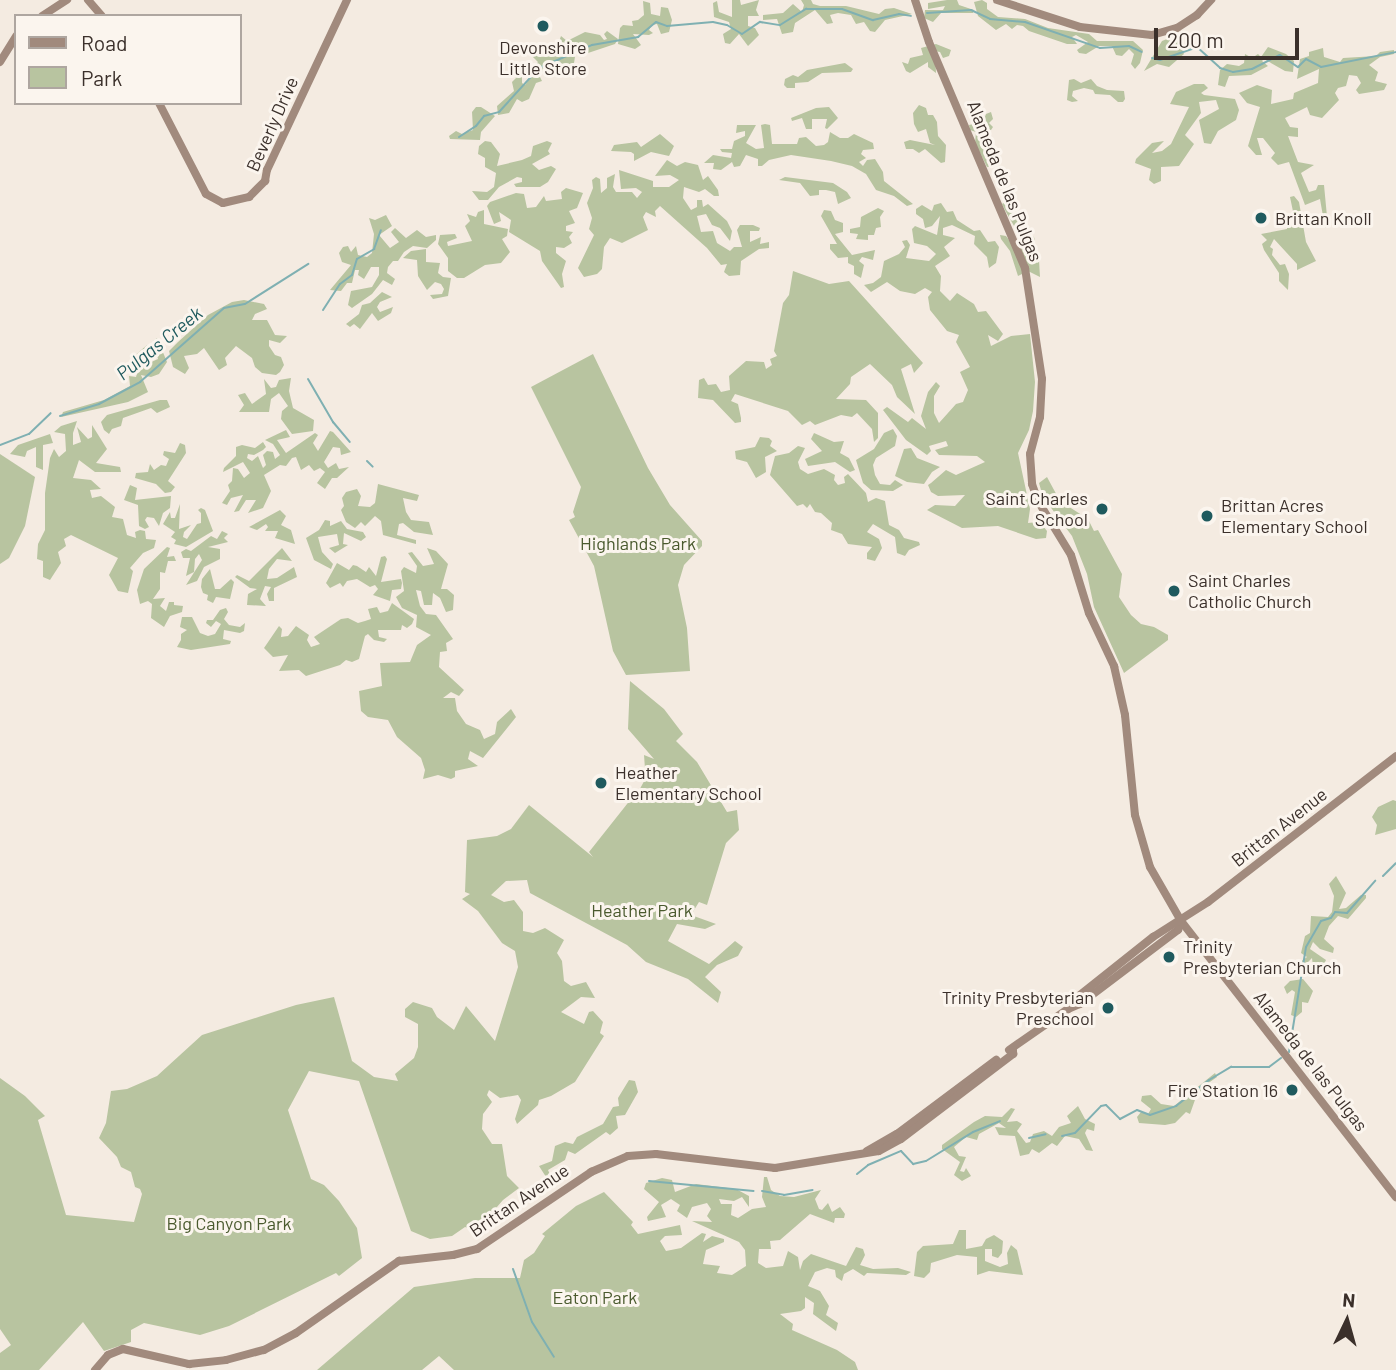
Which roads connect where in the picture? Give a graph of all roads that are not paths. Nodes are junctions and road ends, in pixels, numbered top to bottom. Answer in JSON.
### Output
{"nodes":[{"id":1,"x":67,"y":0,"type":"edge"},
{"id":2,"x":88,"y":0,"type":"edge"},
{"id":3,"x":346,"y":0,"type":"edge"},
{"id":4,"x":915,"y":0,"type":"edge"},
{"id":5,"x":997,"y":0,"type":"edge"},
{"id":6,"x":1211,"y":0,"type":"edge"},
{"id":7,"x":45,"y":14,"type":"edge"},
{"id":8,"x":100,"y":14,"type":"edge"},
{"id":9,"x":14,"y":39,"type":"edge"},
{"id":10,"x":0,"y":62,"type":"edge"},
{"id":11,"x":160,"y":105,"type":"edge"},
{"id":12,"x":1396,"y":756,"type":"edge"},
{"id":13,"x":1181,"y":921,"type":"junction"},
{"id":14,"x":1396,"y":1197,"type":"edge"},
{"id":15,"x":95,"y":1370,"type":"edge"}],
"edges":[{"from":1,"to":7,"type":"main road"},
{"from":2,"to":8,"type":"main road"},
{"from":3,"to":11,"type":"main road","name":"Beverly Drive"},
{"from":4,"to":13,"type":"main road","name":"Alameda de las Pulgas"},
{"from":5,"to":6,"type":"main road"},
{"from":9,"to":10,"type":"main road"},
{"from":12,"to":13,"type":"main road","name":"Brittan Avenue"},
{"from":13,"to":14,"type":"main road","name":"Alameda de las Pulgas"},
{"from":13,"to":15,"type":"main road","name":"Brittan Avenue"}]}
